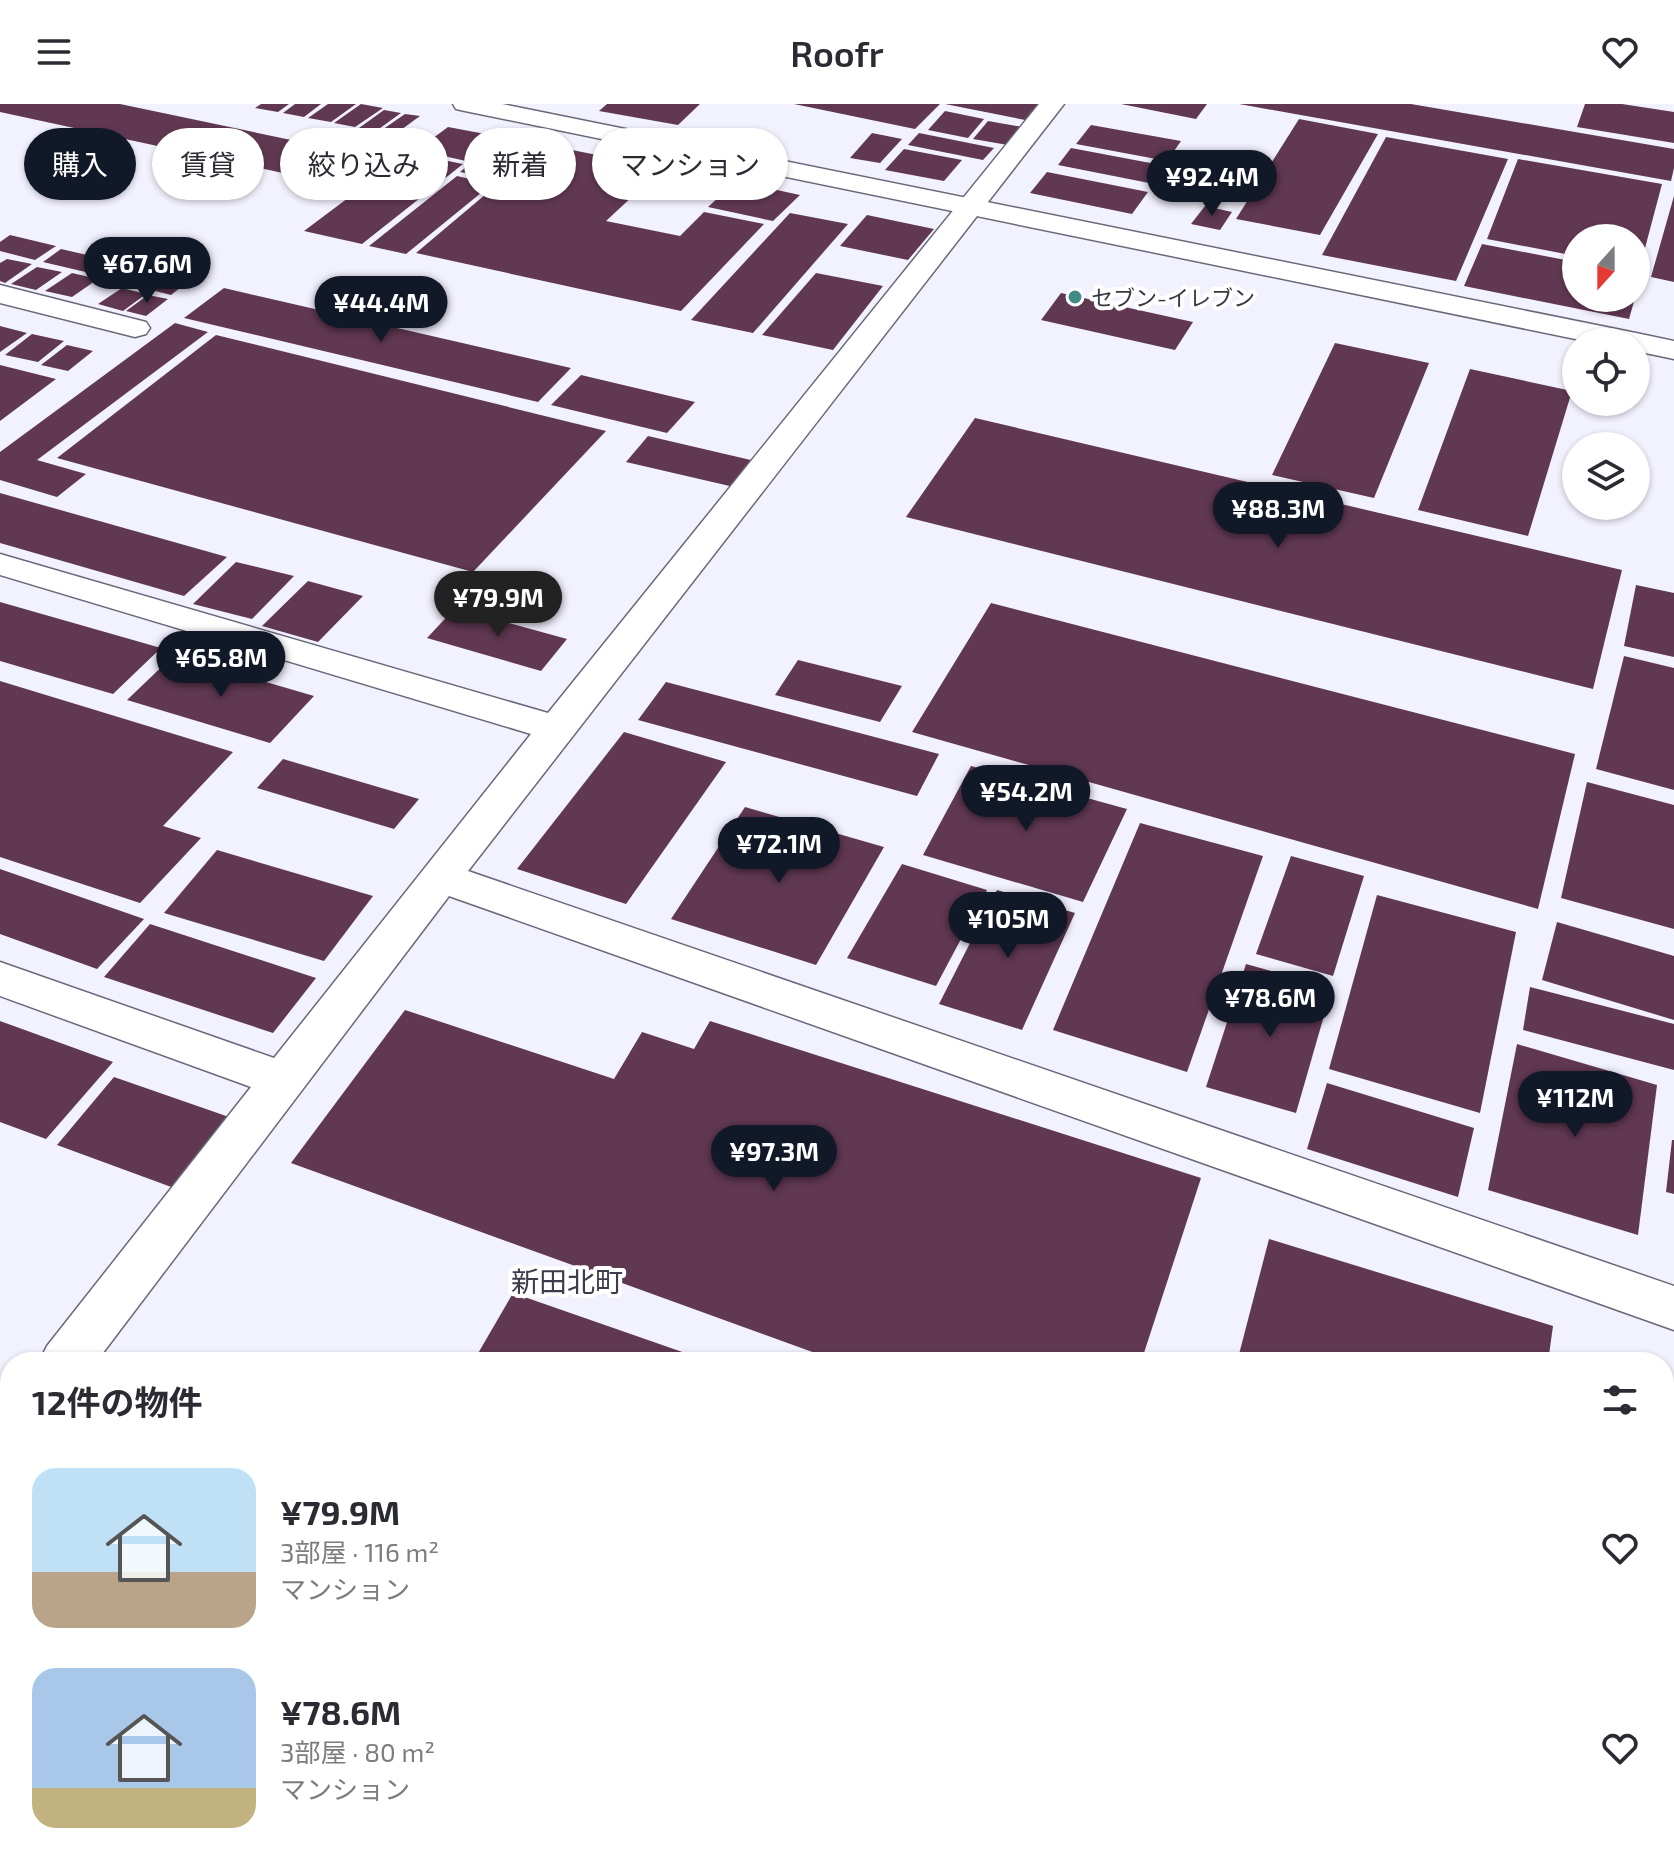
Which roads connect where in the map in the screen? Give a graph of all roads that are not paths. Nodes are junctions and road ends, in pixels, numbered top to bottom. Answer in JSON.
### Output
{"nodes":[{"id":1,"x":465,"y":104,"type":"edge"},
{"id":2,"x":1052,"y":104,"type":"edge"},
{"id":3,"x":968,"y":207,"type":"junction"},
{"id":4,"x":0,"y":294,"type":"edge"},
{"id":5,"x":135,"y":328,"type":"dead end"},
{"id":6,"x":1566,"y":328,"type":"edge"},
{"id":7,"x":1650,"y":345,"type":"edge"},
{"id":8,"x":1674,"y":350,"type":"edge"},
{"id":9,"x":0,"y":564,"type":"edge"},
{"id":10,"x":556,"y":728,"type":"junction"},
{"id":11,"x":440,"y":877,"type":"junction"},
{"id":12,"x":0,"y":979,"type":"edge"},
{"id":13,"x":283,"y":1080,"type":"junction"},
{"id":14,"x":1674,"y":1308,"type":"edge"},
{"id":15,"x":73,"y":1352,"type":"edge"}],
"edges":[{"from":1,"to":3,"type":"street"},
{"from":2,"to":3,"type":"street"},
{"from":3,"to":6,"type":"street"},
{"from":3,"to":10,"type":"street"},
{"from":4,"to":5,"type":"street"},
{"from":7,"to":8,"type":"street"},
{"from":9,"to":10,"type":"street"},
{"from":10,"to":11,"type":"street"},
{"from":11,"to":13,"type":"street"},
{"from":11,"to":14,"type":"street"},
{"from":12,"to":13,"type":"street"},
{"from":13,"to":15,"type":"street"}]}
